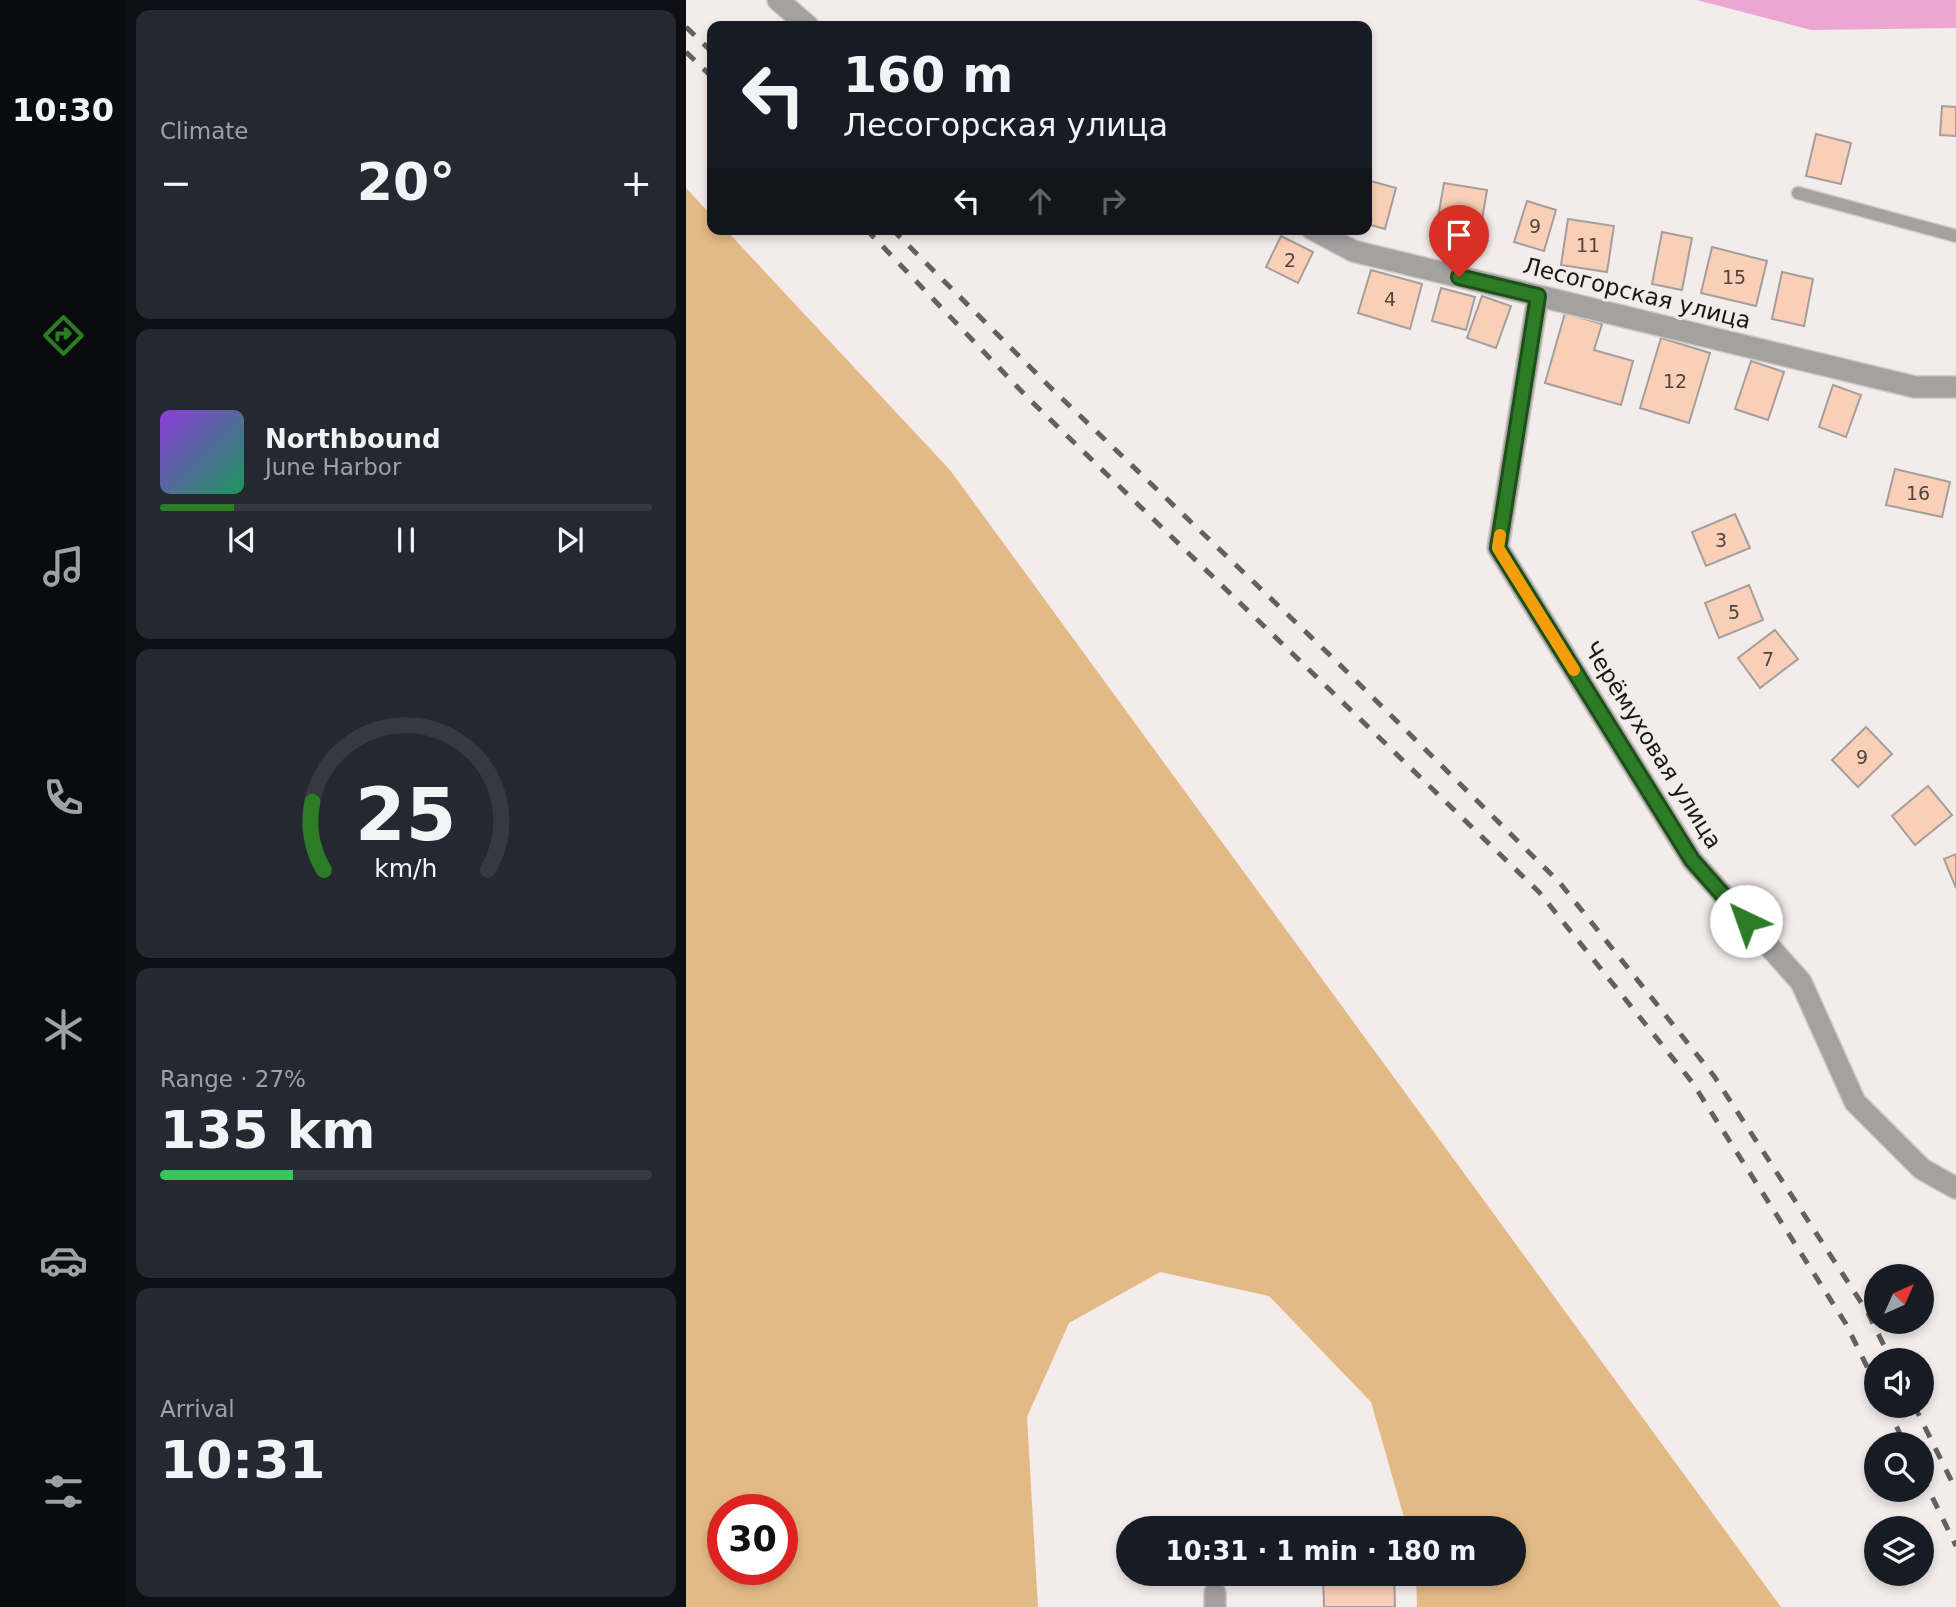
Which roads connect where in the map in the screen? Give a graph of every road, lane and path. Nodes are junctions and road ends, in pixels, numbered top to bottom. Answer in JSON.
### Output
{"nodes":[{"id":1,"x":778,"y":0,"type":"edge"},
{"id":2,"x":802,"y":21,"type":"edge"},
{"id":3,"x":1798,"y":193,"type":"dead end"},
{"id":4,"x":1323,"y":235,"type":"edge"},
{"id":5,"x":1956,"y":236,"type":"edge"},
{"id":6,"x":1538,"y":296,"type":"junction"},
{"id":7,"x":1956,"y":387,"type":"edge"},
{"id":8,"x":1956,"y":1188,"type":"edge"}],
"edges":[{"from":1,"to":2,"type":"street"},
{"from":3,"to":5,"type":"lane"},
{"from":4,"to":6,"type":"street","name":"Лесогорская улица"},
{"from":6,"to":7,"type":"street","name":"Лесогорская улица"},
{"from":6,"to":8,"type":"street","name":"Черёмуховая улица"}]}
